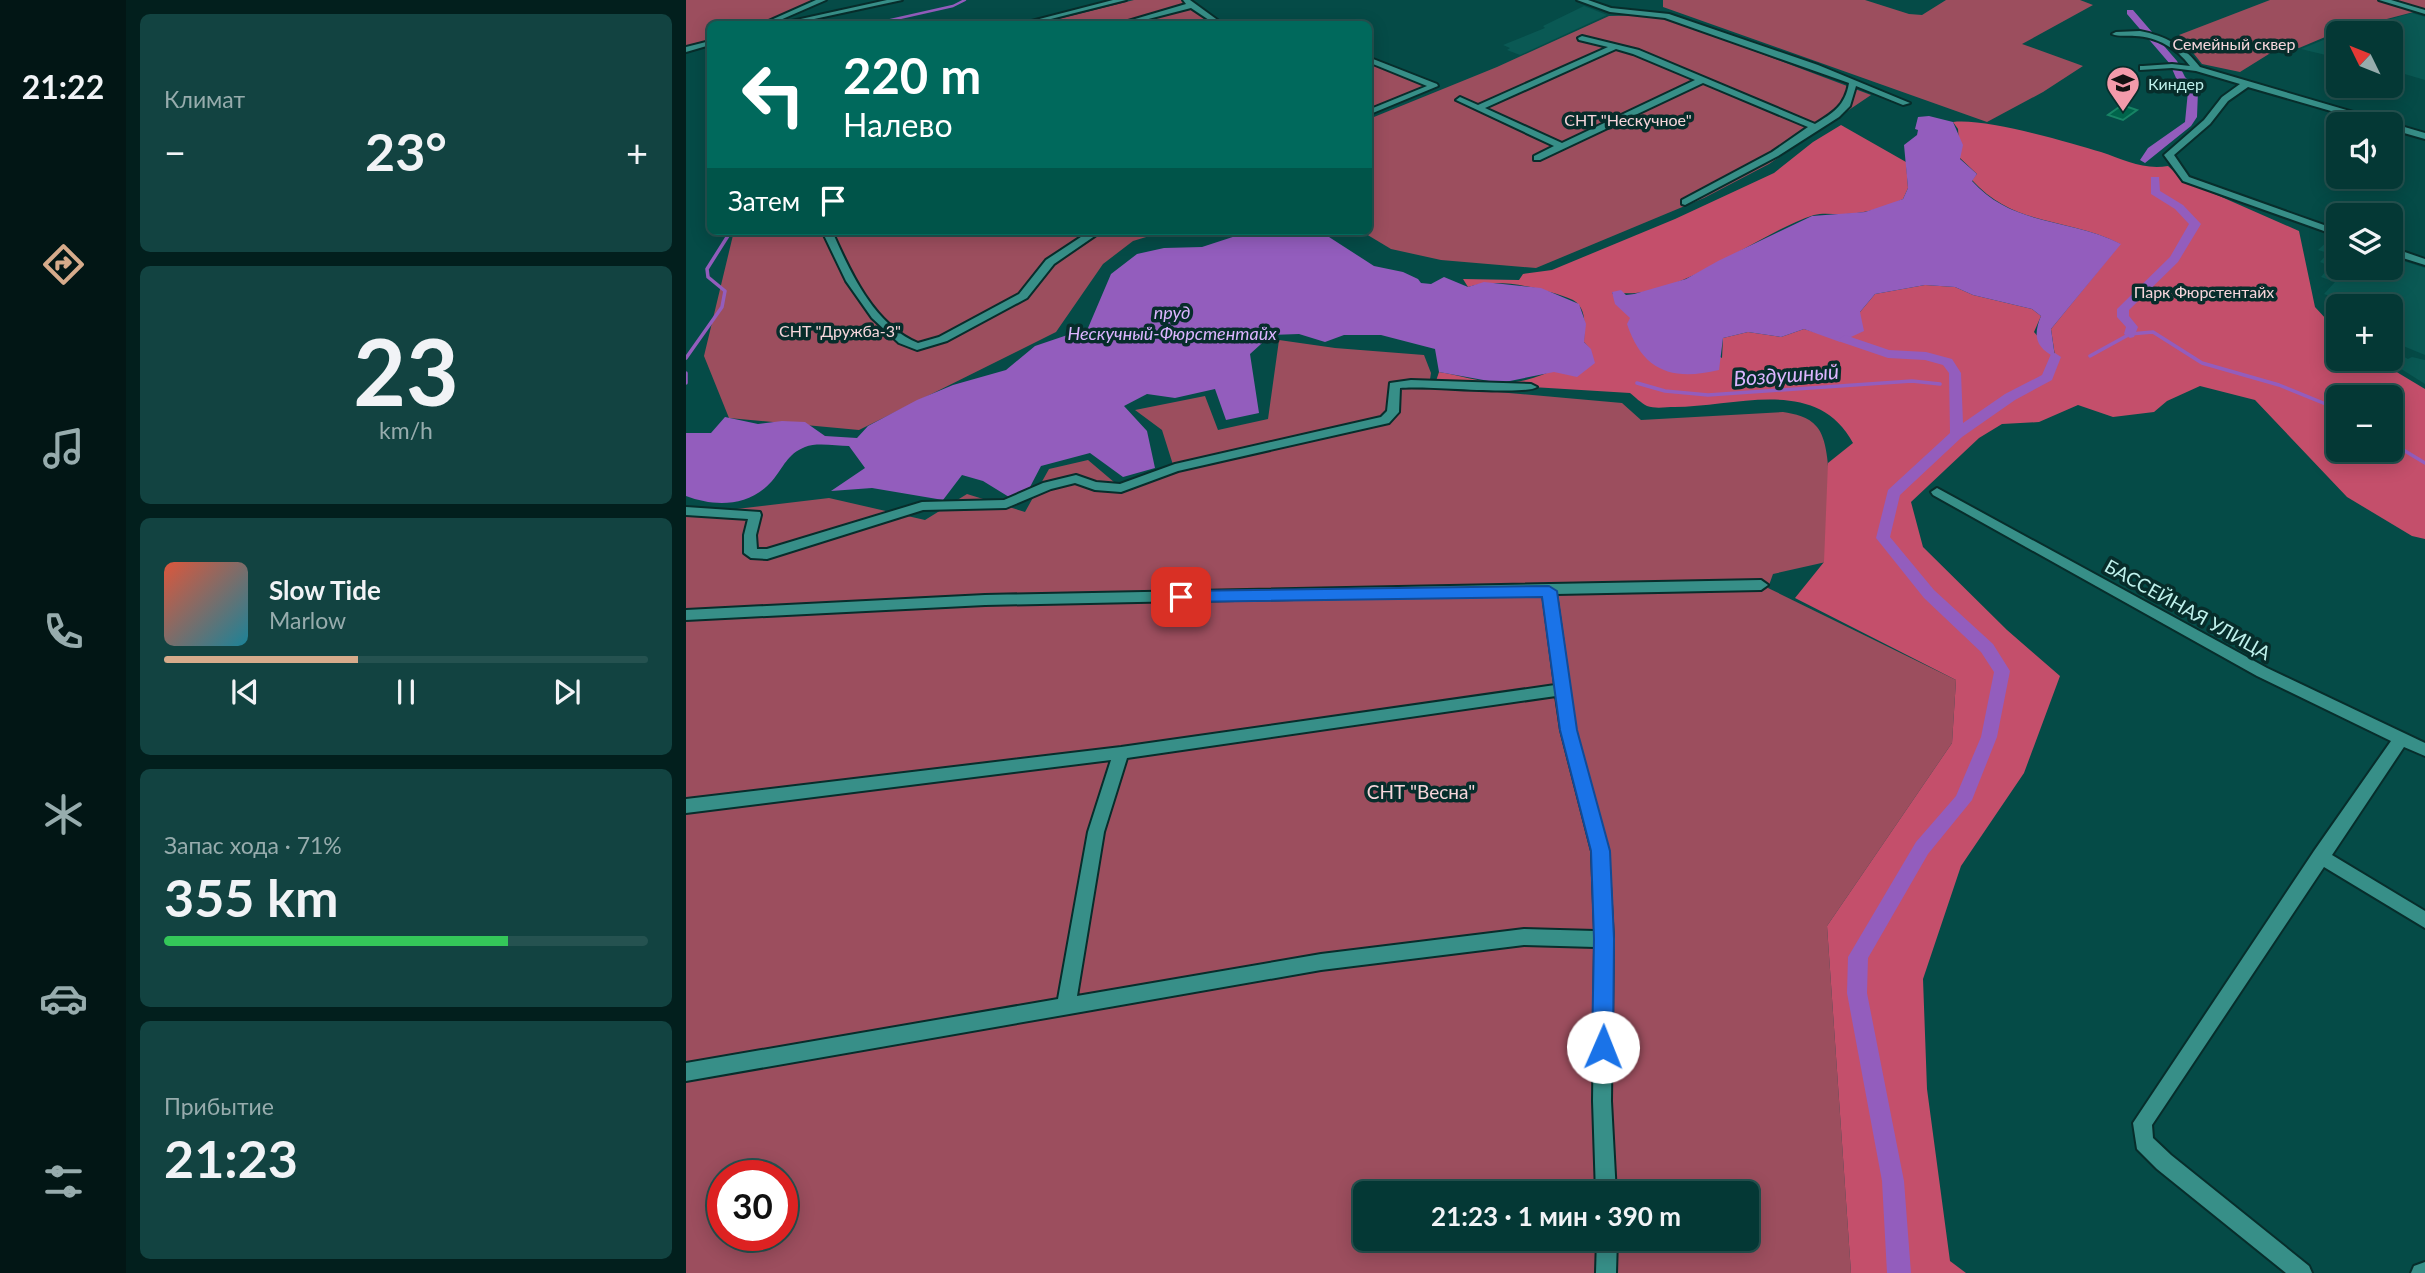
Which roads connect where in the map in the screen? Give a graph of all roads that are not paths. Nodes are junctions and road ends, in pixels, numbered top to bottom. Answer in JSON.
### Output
{"nodes":[{"id":1,"x":822,"y":0,"type":"edge"},
{"id":2,"x":898,"y":0,"type":"edge"},
{"id":3,"x":1068,"y":0,"type":"edge"},
{"id":4,"x":1122,"y":0,"type":"edge"},
{"id":5,"x":1581,"y":0,"type":"edge"},
{"id":6,"x":2384,"y":0,"type":"edge"},
{"id":7,"x":1189,"y":2,"type":"edge"},
{"id":8,"x":1095,"y":6,"type":"junction"},
{"id":9,"x":803,"y":8,"type":"junction"},
{"id":10,"x":2425,"y":12,"type":"edge"},
{"id":11,"x":833,"y":14,"type":"junction"},
{"id":12,"x":773,"y":21,"type":"edge"},
{"id":13,"x":797,"y":21,"type":"edge"},
{"id":14,"x":1036,"y":21,"type":"edge"},
{"id":15,"x":1131,"y":21,"type":"edge"},
{"id":16,"x":1215,"y":21,"type":"edge"},
{"id":17,"x":2116,"y":34,"type":"dead end"},
{"id":18,"x":1582,"y":37,"type":"dead end"},
{"id":19,"x":707,"y":44,"type":"edge"},
{"id":20,"x":1617,"y":46,"type":"junction"},
{"id":21,"x":686,"y":50,"type":"edge"},
{"id":22,"x":1372,"y":61,"type":"edge"},
{"id":23,"x":2143,"y":68,"type":"dead end"},
{"id":24,"x":2197,"y":69,"type":"junction"},
{"id":25,"x":1702,"y":80,"type":"junction"},
{"id":26,"x":1853,"y":82,"type":"junction"},
{"id":27,"x":2246,"y":84,"type":"junction"},
{"id":28,"x":1460,"y":100,"type":"dead end"},
{"id":29,"x":1906,"y":103,"type":"dead end"},
{"id":30,"x":1478,"y":108,"type":"junction"},
{"id":31,"x":1372,"y":111,"type":"edge"},
{"id":32,"x":2343,"y":112,"type":"edge"},
{"id":33,"x":1815,"y":127,"type":"junction"},
{"id":34,"x":2403,"y":130,"type":"edge"},
{"id":35,"x":2425,"y":136,"type":"edge"},
{"id":36,"x":1561,"y":146,"type":"junction"},
{"id":37,"x":1537,"y":158,"type":"dead end"},
{"id":38,"x":1685,"y":202,"type":"dead end"},
{"id":39,"x":2326,"y":229,"type":"edge"},
{"id":40,"x":829,"y":235,"type":"edge"},
{"id":41,"x":1091,"y":235,"type":"edge"},
{"id":42,"x":2403,"y":254,"type":"edge"},
{"id":43,"x":2425,"y":262,"type":"edge"},
{"id":44,"x":1531,"y":387,"type":"dead end"},
{"id":45,"x":1937,"y":492,"type":"dead end"},
{"id":46,"x":686,"y":511,"type":"edge"},
{"id":47,"x":1761,"y":585,"type":"dead end"},
{"id":48,"x":1549,"y":591,"type":"junction"},
{"id":49,"x":686,"y":615,"type":"edge"},
{"id":50,"x":1561,"y":690,"type":"junction"},
{"id":51,"x":2400,"y":740,"type":"junction"},
{"id":52,"x":2425,"y":750,"type":"edge"},
{"id":53,"x":1121,"y":753,"type":"junction"},
{"id":54,"x":686,"y":806,"type":"edge"},
{"id":55,"x":2320,"y":856,"type":"junction"},
{"id":56,"x":2425,"y":920,"type":"edge"},
{"id":57,"x":1604,"y":939,"type":"junction"},
{"id":58,"x":1066,"y":1006,"type":"junction"},
{"id":59,"x":686,"y":1072,"type":"edge"},
{"id":60,"x":1605,"y":1181,"type":"edge"},
{"id":61,"x":1607,"y":1251,"type":"edge"},
{"id":62,"x":1606,"y":1273,"type":"edge"},
{"id":63,"x":2302,"y":1273,"type":"edge"}],
"edges":[{"from":1,"to":9,"type":"street"},
{"from":2,"to":11,"type":"street"},
{"from":3,"to":8,"type":"street"},
{"from":4,"to":8,"type":"street"},
{"from":5,"to":26,"type":"street"},
{"from":6,"to":10,"type":"street"},
{"from":7,"to":15,"type":"street"},
{"from":7,"to":16,"type":"street"},
{"from":8,"to":14,"type":"street"},
{"from":9,"to":11,"type":"street"},
{"from":9,"to":12,"type":"street"},
{"from":11,"to":13,"type":"street"},
{"from":17,"to":24,"type":"street"},
{"from":18,"to":20,"type":"street"},
{"from":19,"to":21,"type":"street"},
{"from":20,"to":25,"type":"street"},
{"from":20,"to":30,"type":"street"},
{"from":22,"to":31,"type":"street"},
{"from":23,"to":24,"type":"street"},
{"from":24,"to":27,"type":"street"},
{"from":25,"to":33,"type":"street"},
{"from":25,"to":36,"type":"street"},
{"from":26,"to":29,"type":"street"},
{"from":26,"to":33,"type":"street"},
{"from":27,"to":32,"type":"street"},
{"from":27,"to":39,"type":"street"},
{"from":28,"to":30,"type":"street"},
{"from":30,"to":36,"type":"street"},
{"from":33,"to":38,"type":"street"},
{"from":34,"to":35,"type":"street"},
{"from":36,"to":37,"type":"street"},
{"from":40,"to":41,"type":"street"},
{"from":42,"to":43,"type":"street"},
{"from":44,"to":46,"type":"street"},
{"from":45,"to":51,"type":"street","name":"БАССЕЙНАЯ УЛИЦА"},
{"from":47,"to":48,"type":"street"},
{"from":48,"to":49,"type":"street"},
{"from":48,"to":50,"type":"street"},
{"from":50,"to":53,"type":"street"},
{"from":50,"to":57,"type":"street"},
{"from":51,"to":52,"type":"street","name":"БАССЕЙНАЯ УЛИЦА"},
{"from":51,"to":55,"type":"street"},
{"from":53,"to":54,"type":"street"},
{"from":53,"to":58,"type":"street"},
{"from":55,"to":56,"type":"street"},
{"from":55,"to":63,"type":"street"},
{"from":57,"to":58,"type":"street"},
{"from":57,"to":60,"type":"street"},
{"from":58,"to":59,"type":"street"},
{"from":61,"to":62,"type":"street"}]}
